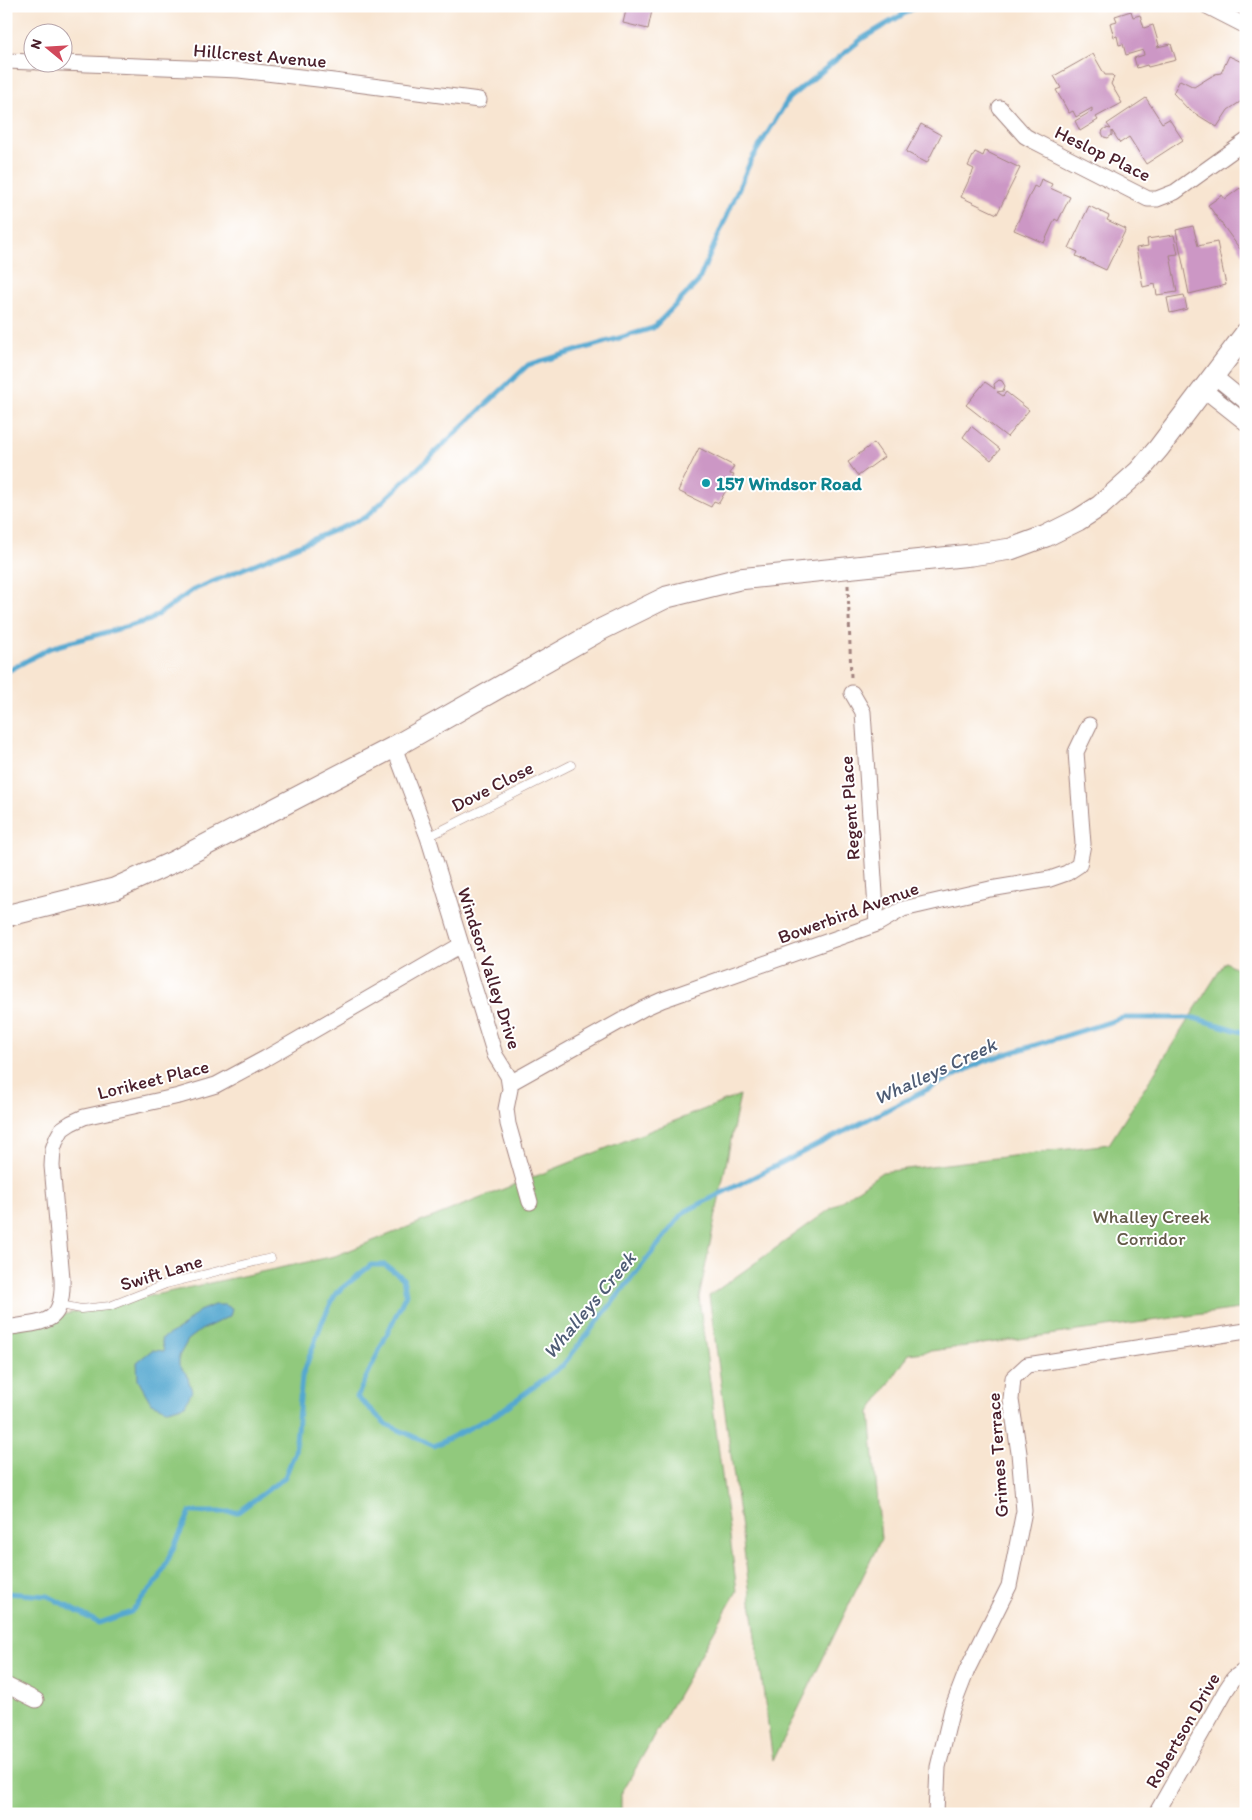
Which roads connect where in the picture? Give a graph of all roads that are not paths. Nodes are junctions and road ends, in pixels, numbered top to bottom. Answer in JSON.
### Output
{"nodes":[{"id":1,"x":1207,"y":6,"type":"edge"},
{"id":2,"x":1246,"y":26,"type":"edge"},
{"id":3,"x":6,"y":61,"type":"edge"},
{"id":4,"x":22,"y":62,"type":"edge"},
{"id":5,"x":72,"y":63,"type":"edge"},
{"id":6,"x":479,"y":100,"type":"dead end"},
{"id":7,"x":1000,"y":108,"type":"dead end"},
{"id":8,"x":1246,"y":141,"type":"edge"},
{"id":9,"x":1246,"y":333,"type":"edge"},
{"id":10,"x":1208,"y":382,"type":"junction"},
{"id":11,"x":1246,"y":402,"type":"edge"},
{"id":12,"x":1246,"y":423,"type":"edge"},
{"id":13,"x":852,"y":693,"type":"road end"},
{"id":14,"x":1089,"y":725,"type":"dead end"},
{"id":15,"x":394,"y":748,"type":"junction"},
{"id":16,"x":571,"y":765,"type":"dead end"},
{"id":17,"x":428,"y":838,"type":"junction"},
{"id":18,"x":6,"y":916,"type":"edge"},
{"id":19,"x":876,"y":924,"type":"junction"},
{"id":20,"x":461,"y":945,"type":"junction"},
{"id":21,"x":510,"y":1083,"type":"junction"},
{"id":22,"x":530,"y":1202,"type":"dead end"},
{"id":23,"x":270,"y":1258,"type":"dead end"},
{"id":24,"x":61,"y":1305,"type":"junction"},
{"id":25,"x":6,"y":1328,"type":"edge"},
{"id":26,"x":1246,"y":1331,"type":"edge"},
{"id":27,"x":1246,"y":1669,"type":"edge"},
{"id":28,"x":6,"y":1685,"type":"edge"},
{"id":29,"x":36,"y":1700,"type":"dead end"},
{"id":30,"x":936,"y":1814,"type":"edge"},
{"id":31,"x":1156,"y":1814,"type":"edge"}],
"edges":[{"from":1,"to":2,"type":"street"},
{"from":3,"to":4,"type":"street"},
{"from":5,"to":6,"type":"street","name":"Hillcrest Avenue"},
{"from":7,"to":8,"type":"street","name":"Heslop Place"},
{"from":9,"to":10,"type":"street"},
{"from":10,"to":11,"type":"street"},
{"from":10,"to":12,"type":"street"},
{"from":10,"to":15,"type":"street"},
{"from":13,"to":19,"type":"street","name":"Regent Place"},
{"from":14,"to":19,"type":"street","name":"Bowerbird Avenue"},
{"from":15,"to":17,"type":"street","name":"Windsor Valley Drive"},
{"from":15,"to":18,"type":"street"},
{"from":16,"to":17,"type":"lane","name":"Dove Close"},
{"from":17,"to":20,"type":"street","name":"Windsor Valley Drive"},
{"from":19,"to":21,"type":"street","name":"Bowerbird Avenue"},
{"from":20,"to":21,"type":"street","name":"Windsor Valley Drive"},
{"from":20,"to":24,"type":"street","name":"Lorikeet Place"},
{"from":21,"to":22,"type":"street"},
{"from":23,"to":24,"type":"lane","name":"Swift Lane"},
{"from":24,"to":25,"type":"street"},
{"from":26,"to":30,"type":"street","name":"Grimes Terrace"},
{"from":27,"to":31,"type":"street","name":"Robertson Drive"},
{"from":28,"to":29,"type":"street"}]}
